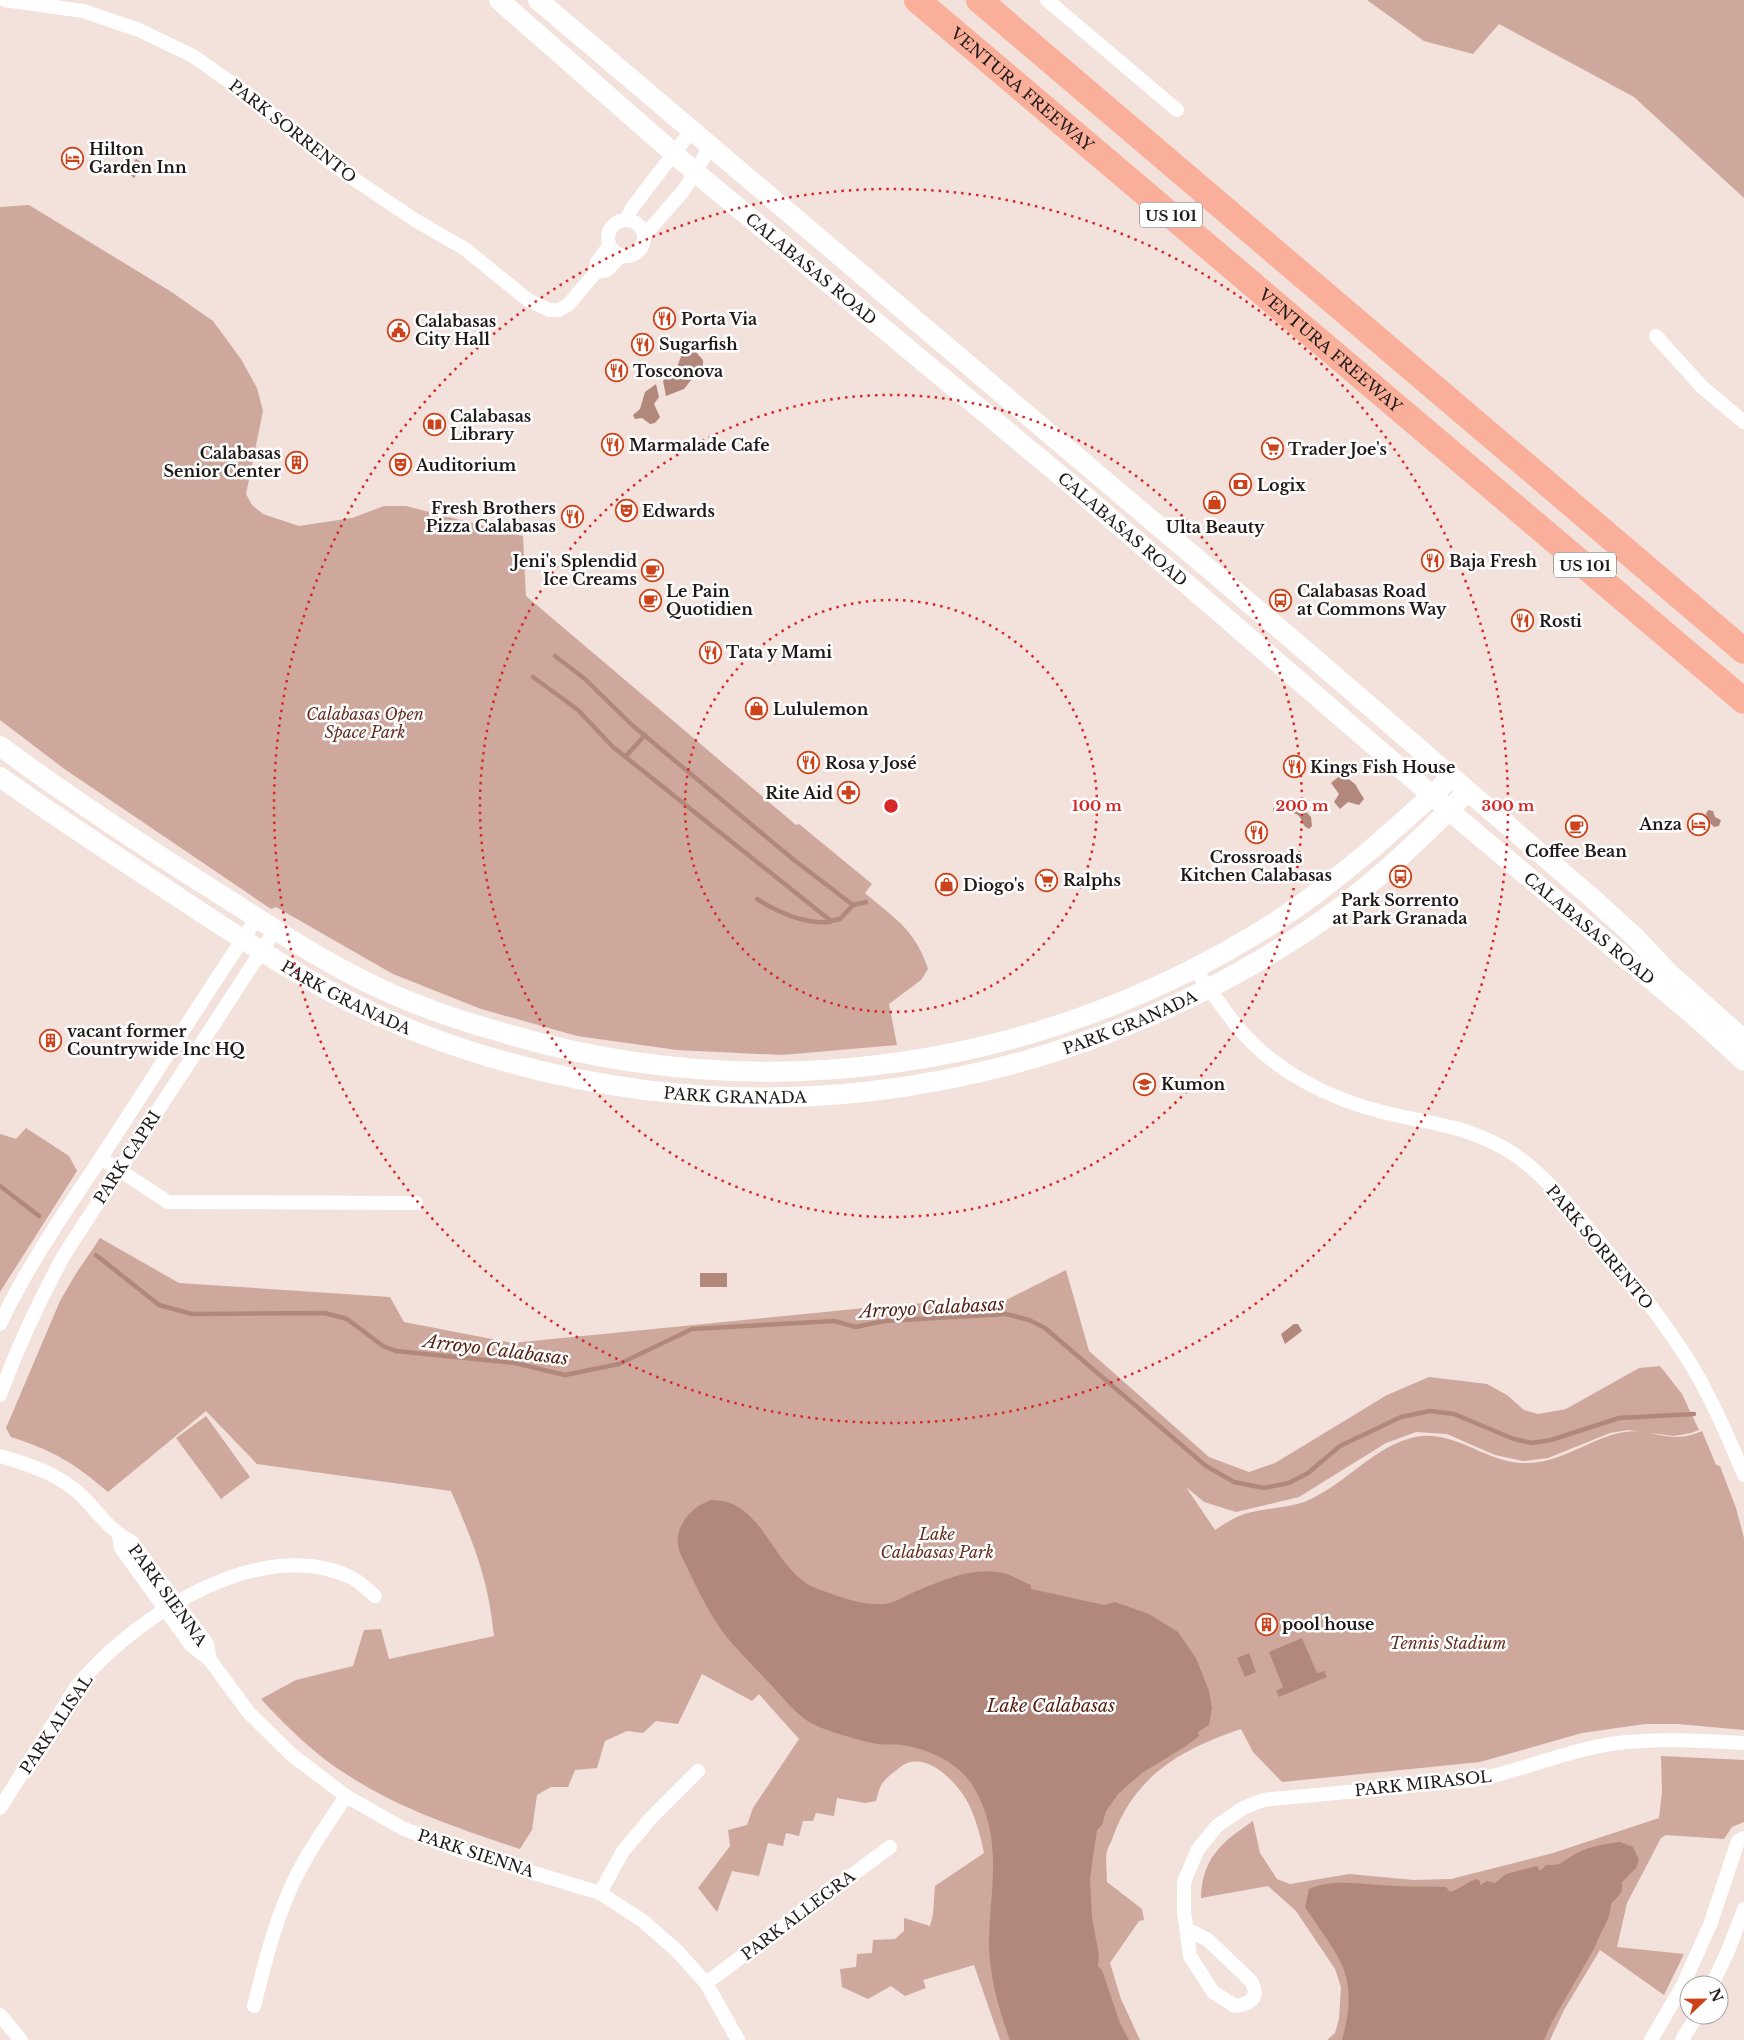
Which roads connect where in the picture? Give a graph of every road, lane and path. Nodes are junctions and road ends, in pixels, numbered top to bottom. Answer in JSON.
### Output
{"nodes":[{"id":1,"x":5,"y":0,"type":"edge"},
{"id":2,"x":499,"y":0,"type":"edge"},
{"id":3,"x":538,"y":0,"type":"edge"},
{"id":4,"x":917,"y":0,"type":"edge"},
{"id":5,"x":980,"y":0,"type":"edge"},
{"id":6,"x":1047,"y":0,"type":"edge"},
{"id":7,"x":1178,"y":110,"type":"dead end"},
{"id":8,"x":691,"y":131,"type":"junction"},
{"id":9,"x":710,"y":147,"type":"junction"},
{"id":10,"x":675,"y":154,"type":"junction"},
{"id":11,"x":695,"y":172,"type":"junction"},
{"id":12,"x":626,"y":220,"type":"junction"},
{"id":13,"x":644,"y":236,"type":"junction"},
{"id":14,"x":609,"y":246,"type":"junction"},
{"id":15,"x":621,"y":256,"type":"junction"},
{"id":16,"x":596,"y":272,"type":"junction"},
{"id":17,"x":1656,"y":336,"type":"dead end"},
{"id":18,"x":1744,"y":422,"type":"edge"},
{"id":19,"x":1065,"y":448,"type":"junction"},
{"id":20,"x":1049,"y":466,"type":"junction"},
{"id":21,"x":1301,"y":647,"type":"junction"},
{"id":22,"x":1744,"y":651,"type":"edge"},
{"id":23,"x":1284,"y":666,"type":"junction"},
{"id":24,"x":1744,"y":701,"type":"edge"},
{"id":25,"x":0,"y":746,"type":"edge"},
{"id":26,"x":0,"y":777,"type":"edge"},
{"id":27,"x":1451,"y":778,"type":"junction"},
{"id":28,"x":1467,"y":792,"type":"junction"},
{"id":29,"x":1432,"y":795,"type":"junction"},
{"id":30,"x":1449,"y":810,"type":"junction"},
{"id":31,"x":257,"y":918,"type":"junction"},
{"id":32,"x":275,"y":930,"type":"junction"},
{"id":33,"x":242,"y":939,"type":"junction"},
{"id":34,"x":262,"y":953,"type":"junction"},
{"id":35,"x":1194,"y":968,"type":"junction"},
{"id":36,"x":1210,"y":989,"type":"junction"},
{"id":37,"x":1744,"y":1040,"type":"edge"},
{"id":38,"x":1744,"y":1061,"type":"edge"},
{"id":39,"x":101,"y":1158,"type":"junction"},
{"id":40,"x":118,"y":1168,"type":"junction"},
{"id":41,"x":416,"y":1203,"type":"dead end"},
{"id":42,"x":0,"y":1324,"type":"edge"},
{"id":43,"x":0,"y":1395,"type":"edge"},
{"id":44,"x":0,"y":1456,"type":"edge"},
{"id":45,"x":1744,"y":1475,"type":"edge"},
{"id":46,"x":375,"y":1596,"type":"dead end"},
{"id":47,"x":171,"y":1606,"type":"junction"},
{"id":48,"x":1744,"y":1743,"type":"edge"},
{"id":49,"x":698,"y":1771,"type":"dead end"},
{"id":50,"x":346,"y":1796,"type":"junction"},
{"id":51,"x":0,"y":1808,"type":"edge"},
{"id":52,"x":1744,"y":1838,"type":"edge"},
{"id":53,"x":890,"y":1847,"type":"dead end"},
{"id":54,"x":600,"y":1893,"type":"junction"},
{"id":55,"x":1744,"y":1909,"type":"edge"},
{"id":56,"x":1187,"y":1929,"type":"junction"},
{"id":57,"x":1717,"y":1975,"type":"edge"},
{"id":58,"x":706,"y":1983,"type":"junction"},
{"id":59,"x":254,"y":2006,"type":"dead end"},
{"id":60,"x":0,"y":2016,"type":"edge"},
{"id":61,"x":1691,"y":2025,"type":"edge"},
{"id":62,"x":21,"y":2040,"type":"edge"},
{"id":63,"x":738,"y":2040,"type":"edge"},
{"id":64,"x":1651,"y":2040,"type":"edge"},
{"id":65,"x":1682,"y":2040,"type":"edge"}],
"edges":[{"from":1,"to":16,"type":"street","name":"PARK SORRENTO"},
{"from":2,"to":10,"type":"main road","name":"CALABASAS ROAD"},
{"from":3,"to":8,"type":"main road","name":"CALABASAS ROAD"},
{"from":4,"to":24,"type":"highway","name":"VENTURA FREEWAY","number":"US 101"},
{"from":5,"to":22,"type":"highway","number":"US 101"},
{"from":6,"to":7,"type":"street"},
{"from":8,"to":9,"type":"main road","name":"CALABASAS ROAD"},
{"from":8,"to":10,"type":"street"},
{"from":9,"to":11,"type":"street"},
{"from":9,"to":19,"type":"main road","name":"CALABASAS ROAD"},
{"from":10,"to":11,"type":"main road","name":"CALABASAS ROAD"},
{"from":10,"to":12,"type":"street"},
{"from":11,"to":13,"type":"street"},
{"from":11,"to":20,"type":"main road","name":"CALABASAS ROAD"},
{"from":12,"to":13,"type":"street"},
{"from":12,"to":14,"type":"street"},
{"from":13,"to":15,"type":"street"},
{"from":14,"to":15,"type":"street"},
{"from":14,"to":16,"type":"street"},
{"from":15,"to":16,"type":"street"},
{"from":17,"to":18,"type":"street"},
{"from":19,"to":20,"type":"main road"},
{"from":19,"to":21,"type":"main road","name":"CALABASAS ROAD"},
{"from":20,"to":23,"type":"main road","name":"CALABASAS ROAD"},
{"from":21,"to":23,"type":"main road"},
{"from":21,"to":27,"type":"main road","name":"CALABASAS ROAD"},
{"from":23,"to":29,"type":"main road","name":"CALABASAS ROAD"},
{"from":25,"to":31,"type":"main road","name":"PARK GRANADA"},
{"from":26,"to":33,"type":"main road","name":"PARK GRANADA"},
{"from":27,"to":28,"type":"main road","name":"CALABASAS ROAD"},
{"from":27,"to":29,"type":"main road","name":"PARK GRANADA"},
{"from":28,"to":30,"type":"main road","name":"PARK GRANADA"},
{"from":28,"to":37,"type":"main road","name":"CALABASAS ROAD"},
{"from":29,"to":30,"type":"main road","name":"CALABASAS ROAD"},
{"from":29,"to":35,"type":"main road","name":"PARK GRANADA"},
{"from":30,"to":36,"type":"main road","name":"PARK GRANADA"},
{"from":30,"to":38,"type":"main road","name":"CALABASAS ROAD"},
{"from":31,"to":32,"type":"main road","name":"PARK GRANADA"},
{"from":31,"to":33,"type":"street","name":"PARK CAPRI"},
{"from":32,"to":34,"type":"street","name":"PARK CAPRI"},
{"from":32,"to":35,"type":"main road","name":"PARK GRANADA"},
{"from":33,"to":34,"type":"main road","name":"PARK GRANADA"},
{"from":33,"to":39,"type":"street","name":"PARK CAPRI"},
{"from":34,"to":36,"type":"main road","name":"PARK GRANADA"},
{"from":34,"to":40,"type":"street","name":"PARK CAPRI"},
{"from":35,"to":36,"type":"street","name":"PARK SORRENTO"},
{"from":36,"to":45,"type":"street","name":"PARK SORRENTO"},
{"from":39,"to":40,"type":"street"},
{"from":39,"to":42,"type":"street","name":"PARK CAPRI"},
{"from":40,"to":41,"type":"street"},
{"from":40,"to":43,"type":"street","name":"PARK CAPRI"},
{"from":44,"to":47,"type":"street","name":"PARK SIENNA"},
{"from":46,"to":47,"type":"street","name":"PARK ALISAL"},
{"from":47,"to":50,"type":"street","name":"PARK SIENNA"},
{"from":47,"to":51,"type":"street","name":"PARK ALISAL"},
{"from":48,"to":56,"type":"street","name":"PARK MIRASOL"},
{"from":49,"to":54,"type":"street"},
{"from":50,"to":54,"type":"street","name":"PARK SIENNA"},
{"from":50,"to":59,"type":"street"},
{"from":52,"to":64,"type":"street"},
{"from":53,"to":58,"type":"street","name":"PARK ALLEGRA"},
{"from":54,"to":58,"type":"street","name":"PARK SIENNA"},
{"from":55,"to":57,"type":"street"},
{"from":56,"to":56,"type":"street","name":"PARK MIRASOL"},
{"from":58,"to":63,"type":"street","name":"PARK SIENNA"},
{"from":60,"to":62,"type":"street"},
{"from":61,"to":65,"type":"street"}]}
